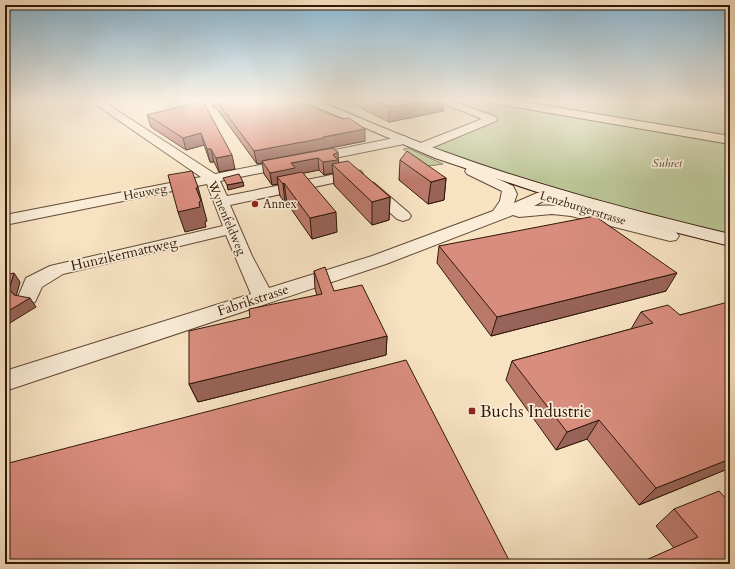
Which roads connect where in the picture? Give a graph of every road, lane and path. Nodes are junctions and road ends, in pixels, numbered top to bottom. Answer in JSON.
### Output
{"nodes":[{"id":1,"x":134,"y":127,"type":"edge"},
{"id":2,"x":371,"y":127,"type":"edge"},
{"id":3,"x":474,"y":127,"type":"edge"},
{"id":4,"x":606,"y":127,"type":"edge"},
{"id":5,"x":644,"y":127,"type":"edge"},
{"id":6,"x":672,"y":127,"type":"edge"},
{"id":7,"x":730,"y":136,"type":"edge"},
{"id":8,"x":404,"y":140,"type":"junction"},
{"id":9,"x":730,"y":140,"type":"edge"},
{"id":10,"x":422,"y":148,"type":"junction"},
{"id":11,"x":730,"y":150,"type":"edge"},
{"id":12,"x":333,"y":154,"type":"junction"},
{"id":13,"x":440,"y":155,"type":"junction"},
{"id":14,"x":472,"y":171,"type":"junction"},
{"id":15,"x":356,"y":174,"type":"junction"},
{"id":16,"x":212,"y":178,"type":"junction"},
{"id":17,"x":546,"y":193,"type":"junction"},
{"id":18,"x":221,"y":202,"type":"junction"},
{"id":19,"x":499,"y":214,"type":"junction"},
{"id":20,"x":403,"y":216,"type":"dead end"},
{"id":21,"x":5,"y":220,"type":"edge"},
{"id":22,"x":232,"y":229,"type":"junction"},
{"id":23,"x":670,"y":236,"type":"junction"},
{"id":24,"x":730,"y":240,"type":"edge"},
{"id":25,"x":730,"y":250,"type":"edge"},
{"id":26,"x":28,"y":297,"type":"edge"},
{"id":27,"x":263,"y":297,"type":"junction"},
{"id":28,"x":5,"y":381,"type":"edge"}],
"edges":[{"from":1,"to":16,"type":"street","name":"Wynenfeldweg"},
{"from":2,"to":8,"type":"main road","name":"Lenzburgerstrasse"},
{"from":3,"to":10,"type":"street"},
{"from":4,"to":11,"type":"highway"},
{"from":5,"to":9,"type":"highway"},
{"from":6,"to":7,"type":"highway"},
{"from":8,"to":10,"type":"main road","name":"Lenzburgerstrasse"},
{"from":8,"to":12,"type":"street","name":"Heuweg"},
{"from":10,"to":13,"type":"main road","name":"Lenzburgerstrasse"},
{"from":12,"to":15,"type":"street"},
{"from":12,"to":16,"type":"street","name":"Heuweg"},
{"from":13,"to":14,"type":"main road","name":"Lenzburgerstrasse"},
{"from":13,"to":17,"type":"main road","name":"Lenzburgerstrasse"},
{"from":14,"to":17,"type":"main road","name":"Lenzburgerstrasse"},
{"from":14,"to":19,"type":"street"},
{"from":15,"to":18,"type":"street"},
{"from":15,"to":20,"type":"street"},
{"from":16,"to":18,"type":"street","name":"Wynenfeldweg"},
{"from":16,"to":21,"type":"street","name":"Heuweg"},
{"from":17,"to":19,"type":"street","name":"Fabrikstrasse"},
{"from":17,"to":23,"type":"main road","name":"Lenzburgerstrasse"},
{"from":17,"to":24,"type":"main road","name":"Lenzburgerstrasse"},
{"from":18,"to":22,"type":"street","name":"Wynenfeldweg"},
{"from":19,"to":23,"type":"street","name":"Fabrikstrasse"},
{"from":19,"to":27,"type":"street","name":"Fabrikstrasse"},
{"from":22,"to":26,"type":"street","name":"Hunzikermattweg"},
{"from":22,"to":27,"type":"street","name":"Wynenfeldweg"},
{"from":23,"to":25,"type":"main road","name":"Lenzburgerstrasse"},
{"from":27,"to":28,"type":"street","name":"Fabrikstrasse"}]}
